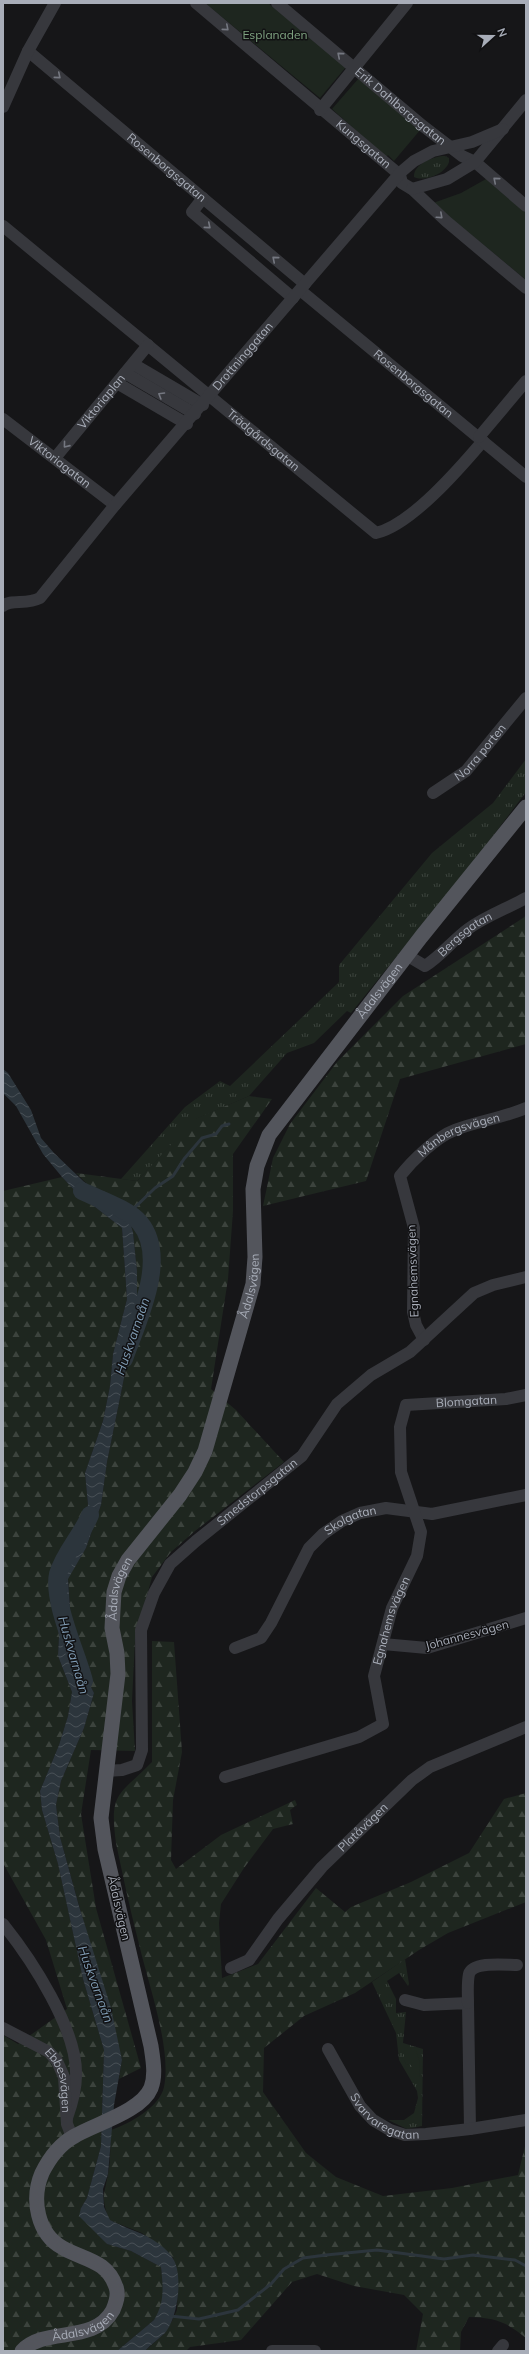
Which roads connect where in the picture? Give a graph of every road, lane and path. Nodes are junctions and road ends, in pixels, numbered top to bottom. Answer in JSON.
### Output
{"nodes":[{"id":1,"x":54,"y":3,"type":"edge"},
{"id":2,"x":196,"y":3,"type":"edge"},
{"id":3,"x":277,"y":3,"type":"edge"},
{"id":4,"x":407,"y":3,"type":"edge"},
{"id":5,"x":28,"y":51,"type":"junction"},
{"id":6,"x":355,"y":68,"type":"junction"},
{"id":7,"x":526,"y":100,"type":"edge"},
{"id":8,"x":3,"y":107,"type":"edge"},
{"id":9,"x":320,"y":110,"type":"junction"},
{"id":10,"x":503,"y":129,"type":"junction"},
{"id":11,"x":451,"y":148,"type":"junction"},
{"id":12,"x":462,"y":156,"type":"junction"},
{"id":13,"x":475,"y":162,"type":"junction"},
{"id":14,"x":461,"y":170,"type":"junction"},
{"id":15,"x":400,"y":175,"type":"junction"},
{"id":16,"x":388,"y":186,"type":"junction"},
{"id":17,"x":410,"y":188,"type":"junction"},
{"id":18,"x":203,"y":198,"type":"junction"},
{"id":19,"x":526,"y":206,"type":"edge"},
{"id":20,"x":234,"y":224,"type":"junction"},
{"id":21,"x":3,"y":226,"type":"edge"},
{"id":22,"x":223,"y":238,"type":"junction"},
{"id":23,"x":526,"y":288,"type":"edge"},
{"id":24,"x":300,"y":290,"type":"junction"},
{"id":25,"x":148,"y":345,"type":"junction"},
{"id":26,"x":125,"y":373,"type":"junction"},
{"id":27,"x":526,"y":381,"type":"edge"},
{"id":28,"x":207,"y":401,"type":"junction"},
{"id":29,"x":195,"y":414,"type":"junction"},
{"id":30,"x":3,"y":419,"type":"edge"},
{"id":31,"x":187,"y":424,"type":"junction"},
{"id":32,"x":481,"y":439,"type":"junction"},
{"id":33,"x":55,"y":458,"type":"junction"},
{"id":34,"x":526,"y":477,"type":"edge"},
{"id":35,"x":115,"y":505,"type":"junction"},
{"id":36,"x":4,"y":603,"type":"edge"},
{"id":37,"x":523,"y":701,"type":"edge"},
{"id":38,"x":432,"y":793,"type":"dead end"},
{"id":39,"x":526,"y":807,"type":"edge"},
{"id":40,"x":526,"y":898,"type":"edge"},
{"id":41,"x":408,"y":956,"type":"junction"},
{"id":42,"x":526,"y":1108,"type":"edge"},
{"id":43,"x":400,"y":1176,"type":"joint"},
{"id":44,"x":526,"y":1277,"type":"edge"},
{"id":45,"x":424,"y":1340,"type":"junction"},
{"id":46,"x":526,"y":1395,"type":"edge"},
{"id":47,"x":406,"y":1406,"type":"joint"},
{"id":48,"x":526,"y":1495,"type":"edge"},
{"id":49,"x":412,"y":1510,"type":"junction"},
{"id":50,"x":526,"y":1618,"type":"edge"},
{"id":51,"x":383,"y":1644,"type":"junction"},
{"id":52,"x":235,"y":1648,"type":"dead end"},
{"id":53,"x":526,"y":1727,"type":"edge"},
{"id":54,"x":106,"y":1771,"type":"junction"},
{"id":55,"x":225,"y":1777,"type":"dead end"},
{"id":56,"x":3,"y":1924,"type":"edge"},
{"id":57,"x":517,"y":1965,"type":"dead end"},
{"id":58,"x":231,"y":1968,"type":"dead end"},
{"id":59,"x":405,"y":2000,"type":"dead end"},
{"id":60,"x":468,"y":2003,"type":"junction"},
{"id":61,"x":3,"y":2028,"type":"edge"},
{"id":62,"x":328,"y":2049,"type":"dead end"},
{"id":63,"x":67,"y":2118,"type":"junction"},
{"id":64,"x":526,"y":2120,"type":"edge"},
{"id":65,"x":470,"y":2129,"type":"junction"},
{"id":66,"x":77,"y":2134,"type":"junction"},
{"id":67,"x":22,"y":2351,"type":"edge"},
{"id":68,"x":272,"y":2351,"type":"edge"},
{"id":69,"x":315,"y":2351,"type":"edge"}],
"edges":[{"from":1,"to":5,"type":"street"},
{"from":2,"to":9,"type":"street","name":"Kungsgatan","one_way":true},
{"from":6,"to":3,"type":"street","name":"Erik Dahlbergsgatan","one_way":true},
{"from":4,"to":6,"type":"street"},
{"from":5,"to":8,"type":"street"},
{"from":5,"to":18,"type":"street","name":"Rosenborgsgatan","one_way":true},
{"from":6,"to":9,"type":"street"},
{"from":6,"to":11,"type":"street","name":"Erik Dahlbergsgatan"},
{"from":7,"to":10,"type":"street","name":"Drottninggatan"},
{"from":9,"to":15,"type":"street","name":"Kungsgatan"},
{"from":10,"to":11,"type":"street","name":"Drottninggatan"},
{"from":10,"to":13,"type":"street","name":"Drottninggatan"},
{"from":11,"to":12,"type":"street","name":"Erik Dahlbergsgatan"},
{"from":11,"to":15,"type":"street","name":"Drottninggatan"},
{"from":12,"to":13,"type":"street","name":"Erik Dahlbergsgatan"},
{"from":12,"to":14,"type":"street"},
{"from":13,"to":14,"type":"street","name":"Drottninggatan"},
{"from":19,"to":13,"type":"street","name":"Erik Dahlbergsgatan","one_way":true},
{"from":14,"to":17,"type":"street","name":"Drottninggatan"},
{"from":15,"to":16,"type":"street","name":"Drottninggatan"},
{"from":15,"to":17,"type":"street","name":"Kungsgatan"},
{"from":16,"to":17,"type":"street","name":"Drottninggatan"},
{"from":16,"to":24,"type":"street","name":"Drottninggatan"},
{"from":17,"to":23,"type":"street","name":"Kungsgatan","one_way":true},
{"from":18,"to":20,"type":"street","name":"Rosenborgsgatan"},
{"from":18,"to":22,"type":"street","one_way":true},
{"from":20,"to":22,"type":"street"},
{"from":24,"to":20,"type":"street","name":"Rosenborgsgatan","one_way":true},
{"from":21,"to":25,"type":"street","name":"Trädgårdsgatan"},
{"from":22,"to":24,"type":"street"},
{"from":24,"to":28,"type":"street","name":"Drottninggatan"},
{"from":24,"to":32,"type":"street","name":"Rosenborgsgatan"},
{"from":25,"to":26,"type":"street","name":"Viktoriaplan"},
{"from":25,"to":28,"type":"street","name":"Trädgårdsgatan"},
{"from":26,"to":28,"type":"street"},
{"from":29,"to":26,"type":"street","one_way":true},
{"from":26,"to":31,"type":"street"},
{"from":26,"to":33,"type":"street","name":"Viktoriaplan","one_way":true},
{"from":27,"to":32,"type":"street"},
{"from":28,"to":29,"type":"street","name":"Drottninggatan"},
{"from":28,"to":32,"type":"street","name":"Trädgårdsgatan"},
{"from":29,"to":31,"type":"street","name":"Drottninggatan"},
{"from":30,"to":33,"type":"street","name":"Viktoriagatan"},
{"from":31,"to":35,"type":"street","name":"Drottninggatan"},
{"from":32,"to":34,"type":"street","name":"Rosenborgsgatan"},
{"from":33,"to":35,"type":"street","name":"Viktoriagatan"},
{"from":35,"to":36,"type":"street","name":"Drottninggatan"},
{"from":37,"to":38,"type":"street","name":"Norra porten"},
{"from":39,"to":41,"type":"main road","name":"Ådalsvägen"},
{"from":40,"to":41,"type":"street","name":"Bergsgatan"},
{"from":41,"to":54,"type":"main road","name":"Ådalsvägen"},
{"from":42,"to":43,"type":"street","name":"Månbergsvägen"},
{"from":43,"to":45,"type":"street","name":"Egnahemsvägen"},
{"from":44,"to":45,"type":"street","name":"Smedstorpsgatan"},
{"from":45,"to":54,"type":"street","name":"Smedstorpsgatan"},
{"from":46,"to":47,"type":"street","name":"Blomgatan"},
{"from":47,"to":49,"type":"street","name":"Egnahemsvägen"},
{"from":48,"to":49,"type":"street","name":"Skolgatan"},
{"from":49,"to":51,"type":"street","name":"Egnahemsvägen"},
{"from":49,"to":52,"type":"street","name":"Skolgatan"},
{"from":50,"to":51,"type":"street","name":"Johannesvägen"},
{"from":51,"to":55,"type":"street","name":"Egnahemsvägen"},
{"from":53,"to":58,"type":"street","name":"Platåvägen"},
{"from":54,"to":66,"type":"main road","name":"Ådalsvägen"},
{"from":56,"to":63,"type":"street"},
{"from":57,"to":60,"type":"street"},
{"from":59,"to":60,"type":"street"},
{"from":60,"to":65,"type":"street"},
{"from":61,"to":63,"type":"street","name":"Ebbesvägen"},
{"from":62,"to":65,"type":"street","name":"Svarvaregatan"},
{"from":63,"to":66,"type":"street","name":"Ebbesvägen"},
{"from":64,"to":65,"type":"street","name":"Svarvaregatan"},
{"from":66,"to":67,"type":"main road","name":"Ådalsvägen"},
{"from":68,"to":69,"type":"street"}]}
